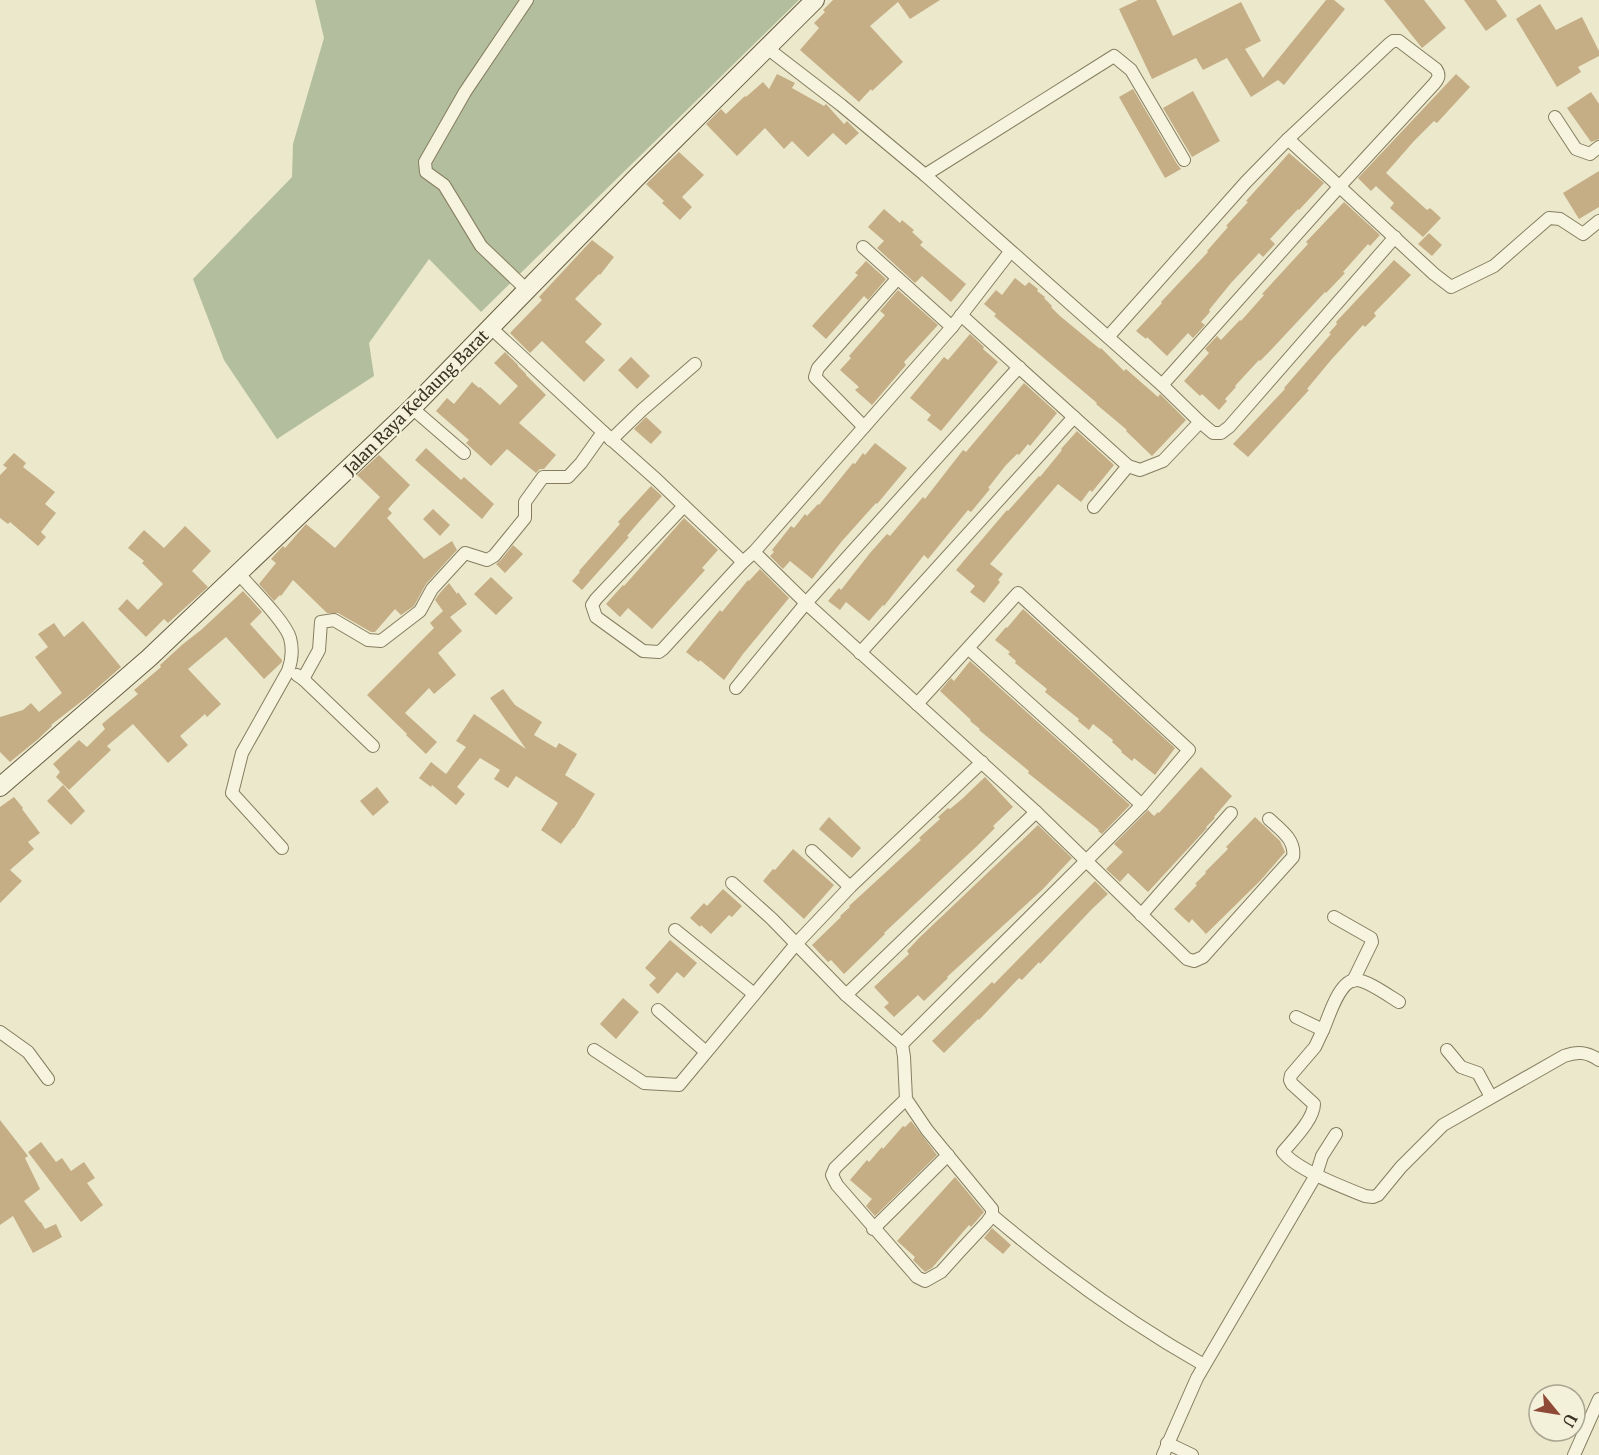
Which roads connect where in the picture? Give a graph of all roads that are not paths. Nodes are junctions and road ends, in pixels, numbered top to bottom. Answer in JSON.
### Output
{"nodes":[{"id":1,"x":527,"y":0,"type":"edge"},
{"id":2,"x":814,"y":0,"type":"edge"},
{"id":3,"x":767,"y":48,"type":"junction"},
{"id":4,"x":1555,"y":117,"type":"dead end"},
{"id":5,"x":1288,"y":139,"type":"junction"},
{"id":6,"x":1599,"y":147,"type":"edge"},
{"id":7,"x":1184,"y":160,"type":"dead end"},
{"id":8,"x":925,"y":175,"type":"junction"},
{"id":9,"x":1339,"y":187,"type":"junction"},
{"id":10,"x":1599,"y":221,"type":"edge"},
{"id":11,"x":1395,"y":237,"type":"junction"},
{"id":12,"x":863,"y":247,"type":"dead end"},
{"id":13,"x":1010,"y":252,"type":"junction"},
{"id":14,"x":897,"y":279,"type":"junction"},
{"id":15,"x":527,"y":290,"type":"junction"},
{"id":16,"x":961,"y":315,"type":"junction"},
{"id":17,"x":952,"y":327,"type":"junction"},
{"id":18,"x":491,"y":328,"type":"junction"},
{"id":19,"x":1107,"y":337,"type":"junction"},
{"id":20,"x":694,"y":364,"type":"dead end"},
{"id":21,"x":1019,"y":367,"type":"junction"},
{"id":22,"x":1162,"y":385,"type":"junction"},
{"id":23,"x":412,"y":408,"type":"junction"},
{"id":24,"x":1074,"y":417,"type":"junction"},
{"id":25,"x":1200,"y":422,"type":"junction"},
{"id":26,"x":864,"y":427,"type":"junction"},
{"id":27,"x":607,"y":436,"type":"junction"},
{"id":28,"x":465,"y":453,"type":"dead end"},
{"id":29,"x":1128,"y":466,"type":"junction"},
{"id":30,"x":684,"y":506,"type":"junction"},
{"id":31,"x":1095,"y":507,"type":"dead end"},
{"id":32,"x":754,"y":552,"type":"junction"},
{"id":33,"x":743,"y":562,"type":"junction"},
{"id":34,"x":238,"y":574,"type":"junction"},
{"id":35,"x":806,"y":603,"type":"junction"},
{"id":36,"x":969,"y":649,"type":"junction"},
{"id":37,"x":860,"y":653,"type":"junction"},
{"id":38,"x":288,"y":671,"type":"junction"},
{"id":39,"x":303,"y":679,"type":"junction"},
{"id":40,"x":736,"y":688,"type":"dead end"},
{"id":41,"x":917,"y":704,"type":"junction"},
{"id":42,"x":373,"y":746,"type":"dead end"},
{"id":43,"x":982,"y":762,"type":"junction"},
{"id":44,"x":0,"y":788,"type":"edge"},
{"id":45,"x":1142,"y":805,"type":"junction"},
{"id":46,"x":1036,"y":812,"type":"junction"},
{"id":47,"x":1231,"y":813,"type":"dead end"},
{"id":48,"x":1269,"y":819,"type":"dead end"},
{"id":49,"x":282,"y":848,"type":"dead end"},
{"id":50,"x":812,"y":851,"type":"dead end"},
{"id":51,"x":1086,"y":861,"type":"junction"},
{"id":52,"x":732,"y":883,"type":"dead end"},
{"id":53,"x":850,"y":887,"type":"junction"},
{"id":54,"x":1141,"y":915,"type":"junction"},
{"id":55,"x":1334,"y":917,"type":"dead end"},
{"id":56,"x":675,"y":930,"type":"dead end"},
{"id":57,"x":796,"y":944,"type":"junction"},
{"id":58,"x":1353,"y":981,"type":"junction"},
{"id":59,"x":754,"y":994,"type":"junction"},
{"id":60,"x":846,"y":995,"type":"junction"},
{"id":61,"x":1399,"y":1002,"type":"dead end"},
{"id":62,"x":658,"y":1010,"type":"dead end"},
{"id":63,"x":1296,"y":1017,"type":"dead end"},
{"id":64,"x":1323,"y":1030,"type":"junction"},
{"id":65,"x":0,"y":1032,"type":"edge"},
{"id":66,"x":902,"y":1044,"type":"junction"},
{"id":67,"x":594,"y":1050,"type":"dead end"},
{"id":68,"x":1447,"y":1050,"type":"dead end"},
{"id":69,"x":706,"y":1052,"type":"junction"},
{"id":70,"x":1599,"y":1060,"type":"edge"},
{"id":71,"x":48,"y":1079,"type":"dead end"},
{"id":72,"x":1491,"y":1097,"type":"junction"},
{"id":73,"x":906,"y":1098,"type":"junction"},
{"id":74,"x":1336,"y":1134,"type":"dead end"},
{"id":75,"x":948,"y":1155,"type":"junction"},
{"id":76,"x":1316,"y":1175,"type":"junction"},
{"id":77,"x":992,"y":1215,"type":"junction"},
{"id":78,"x":873,"y":1229,"type":"junction"},
{"id":79,"x":1204,"y":1365,"type":"junction"},
{"id":80,"x":1599,"y":1399,"type":"edge"},
{"id":81,"x":1165,"y":1449,"type":"edge"},
{"id":82,"x":1192,"y":1455,"type":"edge"},
{"id":83,"x":1574,"y":1455,"type":"edge"}],
"edges":[{"from":1,"to":15,"type":"street"},
{"from":2,"to":3,"type":"street","name":"Jalan Raya Kedaung Barat"},
{"from":3,"to":8,"type":"street"},
{"from":3,"to":15,"type":"street","name":"Jalan Raya Kedaung Barat"},
{"from":4,"to":6,"type":"street"},
{"from":5,"to":9,"type":"street"},
{"from":5,"to":9,"type":"street"},
{"from":5,"to":19,"type":"street"},
{"from":7,"to":8,"type":"street"},
{"from":8,"to":13,"type":"street"},
{"from":9,"to":11,"type":"street"},
{"from":9,"to":22,"type":"street"},
{"from":10,"to":11,"type":"street"},
{"from":11,"to":25,"type":"street"},
{"from":12,"to":14,"type":"street"},
{"from":13,"to":16,"type":"street"},
{"from":13,"to":19,"type":"street"},
{"from":14,"to":17,"type":"street"},
{"from":14,"to":26,"type":"street"},
{"from":15,"to":18,"type":"street","name":"Jalan Raya Kedaung Barat"},
{"from":16,"to":17,"type":"street"},
{"from":16,"to":21,"type":"street"},
{"from":17,"to":26,"type":"street"},
{"from":18,"to":23,"type":"street","name":"Jalan Raya Kedaung Barat"},
{"from":18,"to":27,"type":"street"},
{"from":19,"to":22,"type":"street"},
{"from":20,"to":27,"type":"street"},
{"from":21,"to":24,"type":"street"},
{"from":21,"to":35,"type":"street"},
{"from":22,"to":25,"type":"street"},
{"from":23,"to":28,"type":"street"},
{"from":23,"to":34,"type":"street","name":"Jalan Raya Kedaung Barat"},
{"from":24,"to":29,"type":"street"},
{"from":24,"to":37,"type":"street"},
{"from":25,"to":29,"type":"street"},
{"from":26,"to":32,"type":"street"},
{"from":27,"to":30,"type":"street"},
{"from":27,"to":39,"type":"street"},
{"from":29,"to":31,"type":"street"},
{"from":30,"to":33,"type":"street"},
{"from":30,"to":33,"type":"street"},
{"from":32,"to":33,"type":"street"},
{"from":32,"to":35,"type":"street"},
{"from":34,"to":38,"type":"street"},
{"from":34,"to":44,"type":"street","name":"Jalan Raya Kedaung Barat"},
{"from":35,"to":37,"type":"street"},
{"from":35,"to":40,"type":"street"},
{"from":36,"to":41,"type":"street"},
{"from":36,"to":45,"type":"street"},
{"from":36,"to":45,"type":"street"},
{"from":37,"to":41,"type":"street"},
{"from":38,"to":39,"type":"street"},
{"from":38,"to":49,"type":"street"},
{"from":39,"to":42,"type":"street"},
{"from":41,"to":43,"type":"street"},
{"from":43,"to":46,"type":"street"},
{"from":43,"to":53,"type":"street"},
{"from":45,"to":51,"type":"street"},
{"from":46,"to":51,"type":"street"},
{"from":46,"to":60,"type":"street"},
{"from":47,"to":54,"type":"street"},
{"from":48,"to":54,"type":"street"},
{"from":50,"to":53,"type":"street"},
{"from":51,"to":54,"type":"street"},
{"from":51,"to":66,"type":"street"},
{"from":52,"to":57,"type":"street"},
{"from":53,"to":57,"type":"street"},
{"from":55,"to":58,"type":"street"},
{"from":56,"to":59,"type":"street"},
{"from":57,"to":59,"type":"street"},
{"from":57,"to":60,"type":"street"},
{"from":58,"to":61,"type":"street"},
{"from":58,"to":64,"type":"street"},
{"from":59,"to":69,"type":"street"},
{"from":60,"to":66,"type":"street"},
{"from":62,"to":69,"type":"street"},
{"from":63,"to":64,"type":"street"},
{"from":64,"to":76,"type":"street"},
{"from":65,"to":71,"type":"street"},
{"from":66,"to":73,"type":"street"},
{"from":67,"to":69,"type":"street"},
{"from":68,"to":72,"type":"street"},
{"from":70,"to":72,"type":"street"},
{"from":72,"to":76,"type":"street"},
{"from":73,"to":75,"type":"street"},
{"from":73,"to":78,"type":"street"},
{"from":74,"to":76,"type":"street"},
{"from":75,"to":77,"type":"street"},
{"from":75,"to":78,"type":"street"},
{"from":76,"to":79,"type":"street"},
{"from":77,"to":78,"type":"street"},
{"from":77,"to":79,"type":"street"},
{"from":79,"to":81,"type":"street"},
{"from":80,"to":83,"type":"street"},
{"from":81,"to":82,"type":"street"}]}
